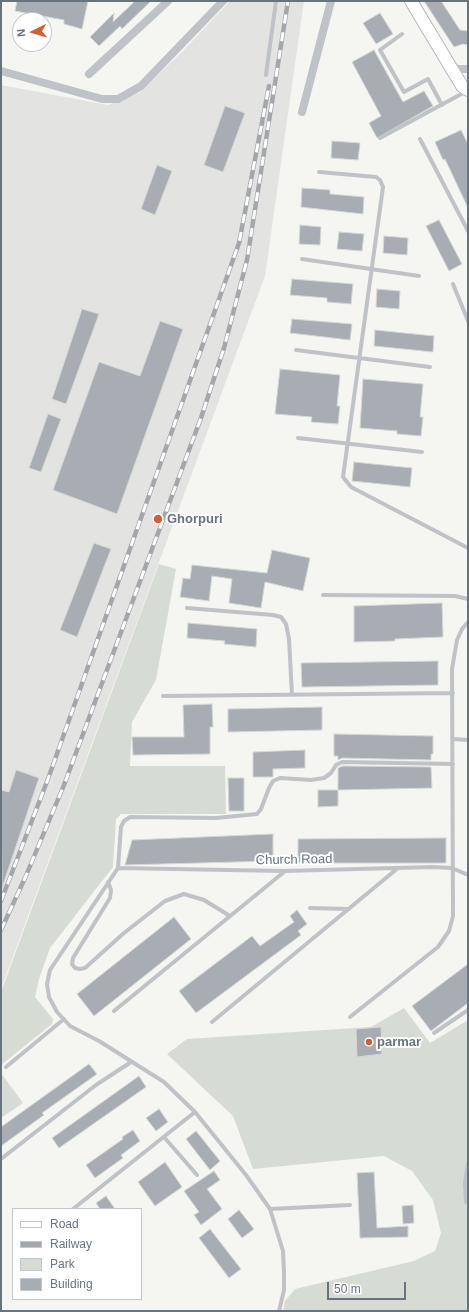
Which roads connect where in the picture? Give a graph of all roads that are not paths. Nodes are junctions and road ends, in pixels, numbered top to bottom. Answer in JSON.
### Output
{"nodes":[{"id":1,"x":168,"y":1,"type":"edge"},
{"id":2,"x":223,"y":1,"type":"edge"},
{"id":3,"x":276,"y":1,"type":"edge"},
{"id":4,"x":331,"y":1,"type":"edge"},
{"id":5,"x":411,"y":1,"type":"edge"},
{"id":6,"x":402,"y":34,"type":"dead end"},
{"id":7,"x":468,"y":69,"type":"edge"},
{"id":8,"x":452,"y":70,"type":"junction"},
{"id":9,"x":1,"y":71,"type":"edge"},
{"id":10,"x":89,"y":74,"type":"dead end"},
{"id":11,"x":266,"y":75,"type":"dead end"},
{"id":12,"x":466,"y":92,"type":"edge"},
{"id":13,"x":442,"y":105,"type":"junction"},
{"id":14,"x":302,"y":112,"type":"dead end"},
{"id":15,"x":380,"y":138,"type":"dead end"},
{"id":16,"x":420,"y":139,"type":"dead end"},
{"id":17,"x":319,"y":172,"type":"dead end"},
{"id":18,"x":468,"y":231,"type":"edge"},
{"id":19,"x":302,"y":259,"type":"dead end"},
{"id":20,"x":371,"y":269,"type":"junction"},
{"id":21,"x":419,"y":276,"type":"dead end"},
{"id":22,"x":453,"y":284,"type":"dead end"},
{"id":23,"x":468,"y":321,"type":"edge"},
{"id":24,"x":296,"y":350,"type":"dead end"},
{"id":25,"x":359,"y":358,"type":"junction"},
{"id":26,"x":430,"y":367,"type":"dead end"},
{"id":27,"x":298,"y":438,"type":"dead end"},
{"id":28,"x":347,"y":444,"type":"junction"},
{"id":29,"x":422,"y":452,"type":"dead end"},
{"id":30,"x":468,"y":548,"type":"edge"},
{"id":31,"x":323,"y":595,"type":"dead end"},
{"id":32,"x":468,"y":599,"type":"edge"},
{"id":33,"x":187,"y":608,"type":"dead end"},
{"id":34,"x":468,"y":622,"type":"edge"},
{"id":35,"x":453,"y":693,"type":"junction"},
{"id":36,"x":292,"y":695,"type":"junction"},
{"id":37,"x":164,"y":696,"type":"dead end"},
{"id":38,"x":453,"y":739,"type":"junction"},
{"id":39,"x":468,"y":740,"type":"edge"},
{"id":40,"x":453,"y":764,"type":"junction"},
{"id":41,"x":118,"y":868,"type":"junction"},
{"id":42,"x":398,"y":868,"type":"junction"},
{"id":43,"x":452,"y":868,"type":"junction"},
{"id":44,"x":284,"y":871,"type":"junction"},
{"id":45,"x":468,"y":875,"type":"edge"},
{"id":46,"x":108,"y":882,"type":"junction"},
{"id":47,"x":310,"y":908,"type":"dead end"},
{"id":48,"x":349,"y":909,"type":"junction"},
{"id":49,"x":230,"y":916,"type":"junction"},
{"id":50,"x":468,"y":1010,"type":"edge"},
{"id":51,"x":114,"y":1011,"type":"dead end"},
{"id":52,"x":350,"y":1017,"type":"dead end"},
{"id":53,"x":64,"y":1019,"type":"junction"},
{"id":54,"x":212,"y":1022,"type":"dead end"},
{"id":55,"x":434,"y":1033,"type":"dead end"},
{"id":56,"x":131,"y":1062,"type":"junction"},
{"id":57,"x":6,"y":1067,"type":"dead end"},
{"id":58,"x":196,"y":1112,"type":"junction"},
{"id":59,"x":164,"y":1137,"type":"junction"},
{"id":60,"x":1,"y":1159,"type":"edge"},
{"id":61,"x":468,"y":1163,"type":"edge"},
{"id":62,"x":197,"y":1175,"type":"dead end"},
{"id":63,"x":466,"y":1202,"type":"dead end"},
{"id":64,"x":350,"y":1205,"type":"dead end"},
{"id":65,"x":74,"y":1208,"type":"edge"},
{"id":66,"x":270,"y":1209,"type":"junction"},
{"id":67,"x":279,"y":1311,"type":"edge"}],
"edges":[{"from":1,"to":10,"type":"street"},
{"from":2,"to":9,"type":"street"},
{"from":3,"to":11,"type":"lane"},
{"from":4,"to":14,"type":"street"},
{"from":5,"to":8,"type":"main road"},
{"from":6,"to":13,"type":"lane"},
{"from":7,"to":8,"type":"street"},
{"from":8,"to":12,"type":"main road"},
{"from":12,"to":13,"type":"lane"},
{"from":13,"to":15,"type":"lane"},
{"from":16,"to":18,"type":"lane"},
{"from":17,"to":20,"type":"lane"},
{"from":19,"to":20,"type":"lane"},
{"from":20,"to":21,"type":"lane"},
{"from":20,"to":25,"type":"lane"},
{"from":22,"to":23,"type":"lane"},
{"from":24,"to":25,"type":"lane"},
{"from":25,"to":26,"type":"lane"},
{"from":25,"to":28,"type":"lane"},
{"from":27,"to":28,"type":"lane"},
{"from":28,"to":29,"type":"lane"},
{"from":28,"to":30,"type":"lane"},
{"from":31,"to":32,"type":"lane"},
{"from":33,"to":36,"type":"lane"},
{"from":34,"to":35,"type":"lane"},
{"from":35,"to":36,"type":"lane"},
{"from":35,"to":38,"type":"lane"},
{"from":36,"to":37,"type":"lane"},
{"from":38,"to":39,"type":"lane"},
{"from":38,"to":40,"type":"lane"},
{"from":40,"to":41,"type":"lane"},
{"from":40,"to":43,"type":"lane"},
{"from":41,"to":44,"type":"lane","name":"Church Road"},
{"from":41,"to":46,"type":"lane"},
{"from":42,"to":43,"type":"lane","name":"Church Road"},
{"from":42,"to":44,"type":"lane","name":"Church Road"},
{"from":42,"to":48,"type":"lane"},
{"from":43,"to":45,"type":"lane","name":"Church Road"},
{"from":43,"to":52,"type":"lane"},
{"from":44,"to":49,"type":"lane"},
{"from":46,"to":49,"type":"lane"},
{"from":46,"to":53,"type":"lane"},
{"from":47,"to":48,"type":"lane"},
{"from":48,"to":54,"type":"lane"},
{"from":49,"to":51,"type":"lane"},
{"from":50,"to":55,"type":"lane"},
{"from":53,"to":56,"type":"lane"},
{"from":53,"to":57,"type":"lane"},
{"from":56,"to":58,"type":"lane"},
{"from":56,"to":60,"type":"lane"},
{"from":58,"to":59,"type":"lane"},
{"from":58,"to":66,"type":"lane"},
{"from":59,"to":62,"type":"lane"},
{"from":59,"to":65,"type":"lane"},
{"from":61,"to":63,"type":"lane"},
{"from":64,"to":66,"type":"lane"},
{"from":66,"to":67,"type":"lane"}]}
